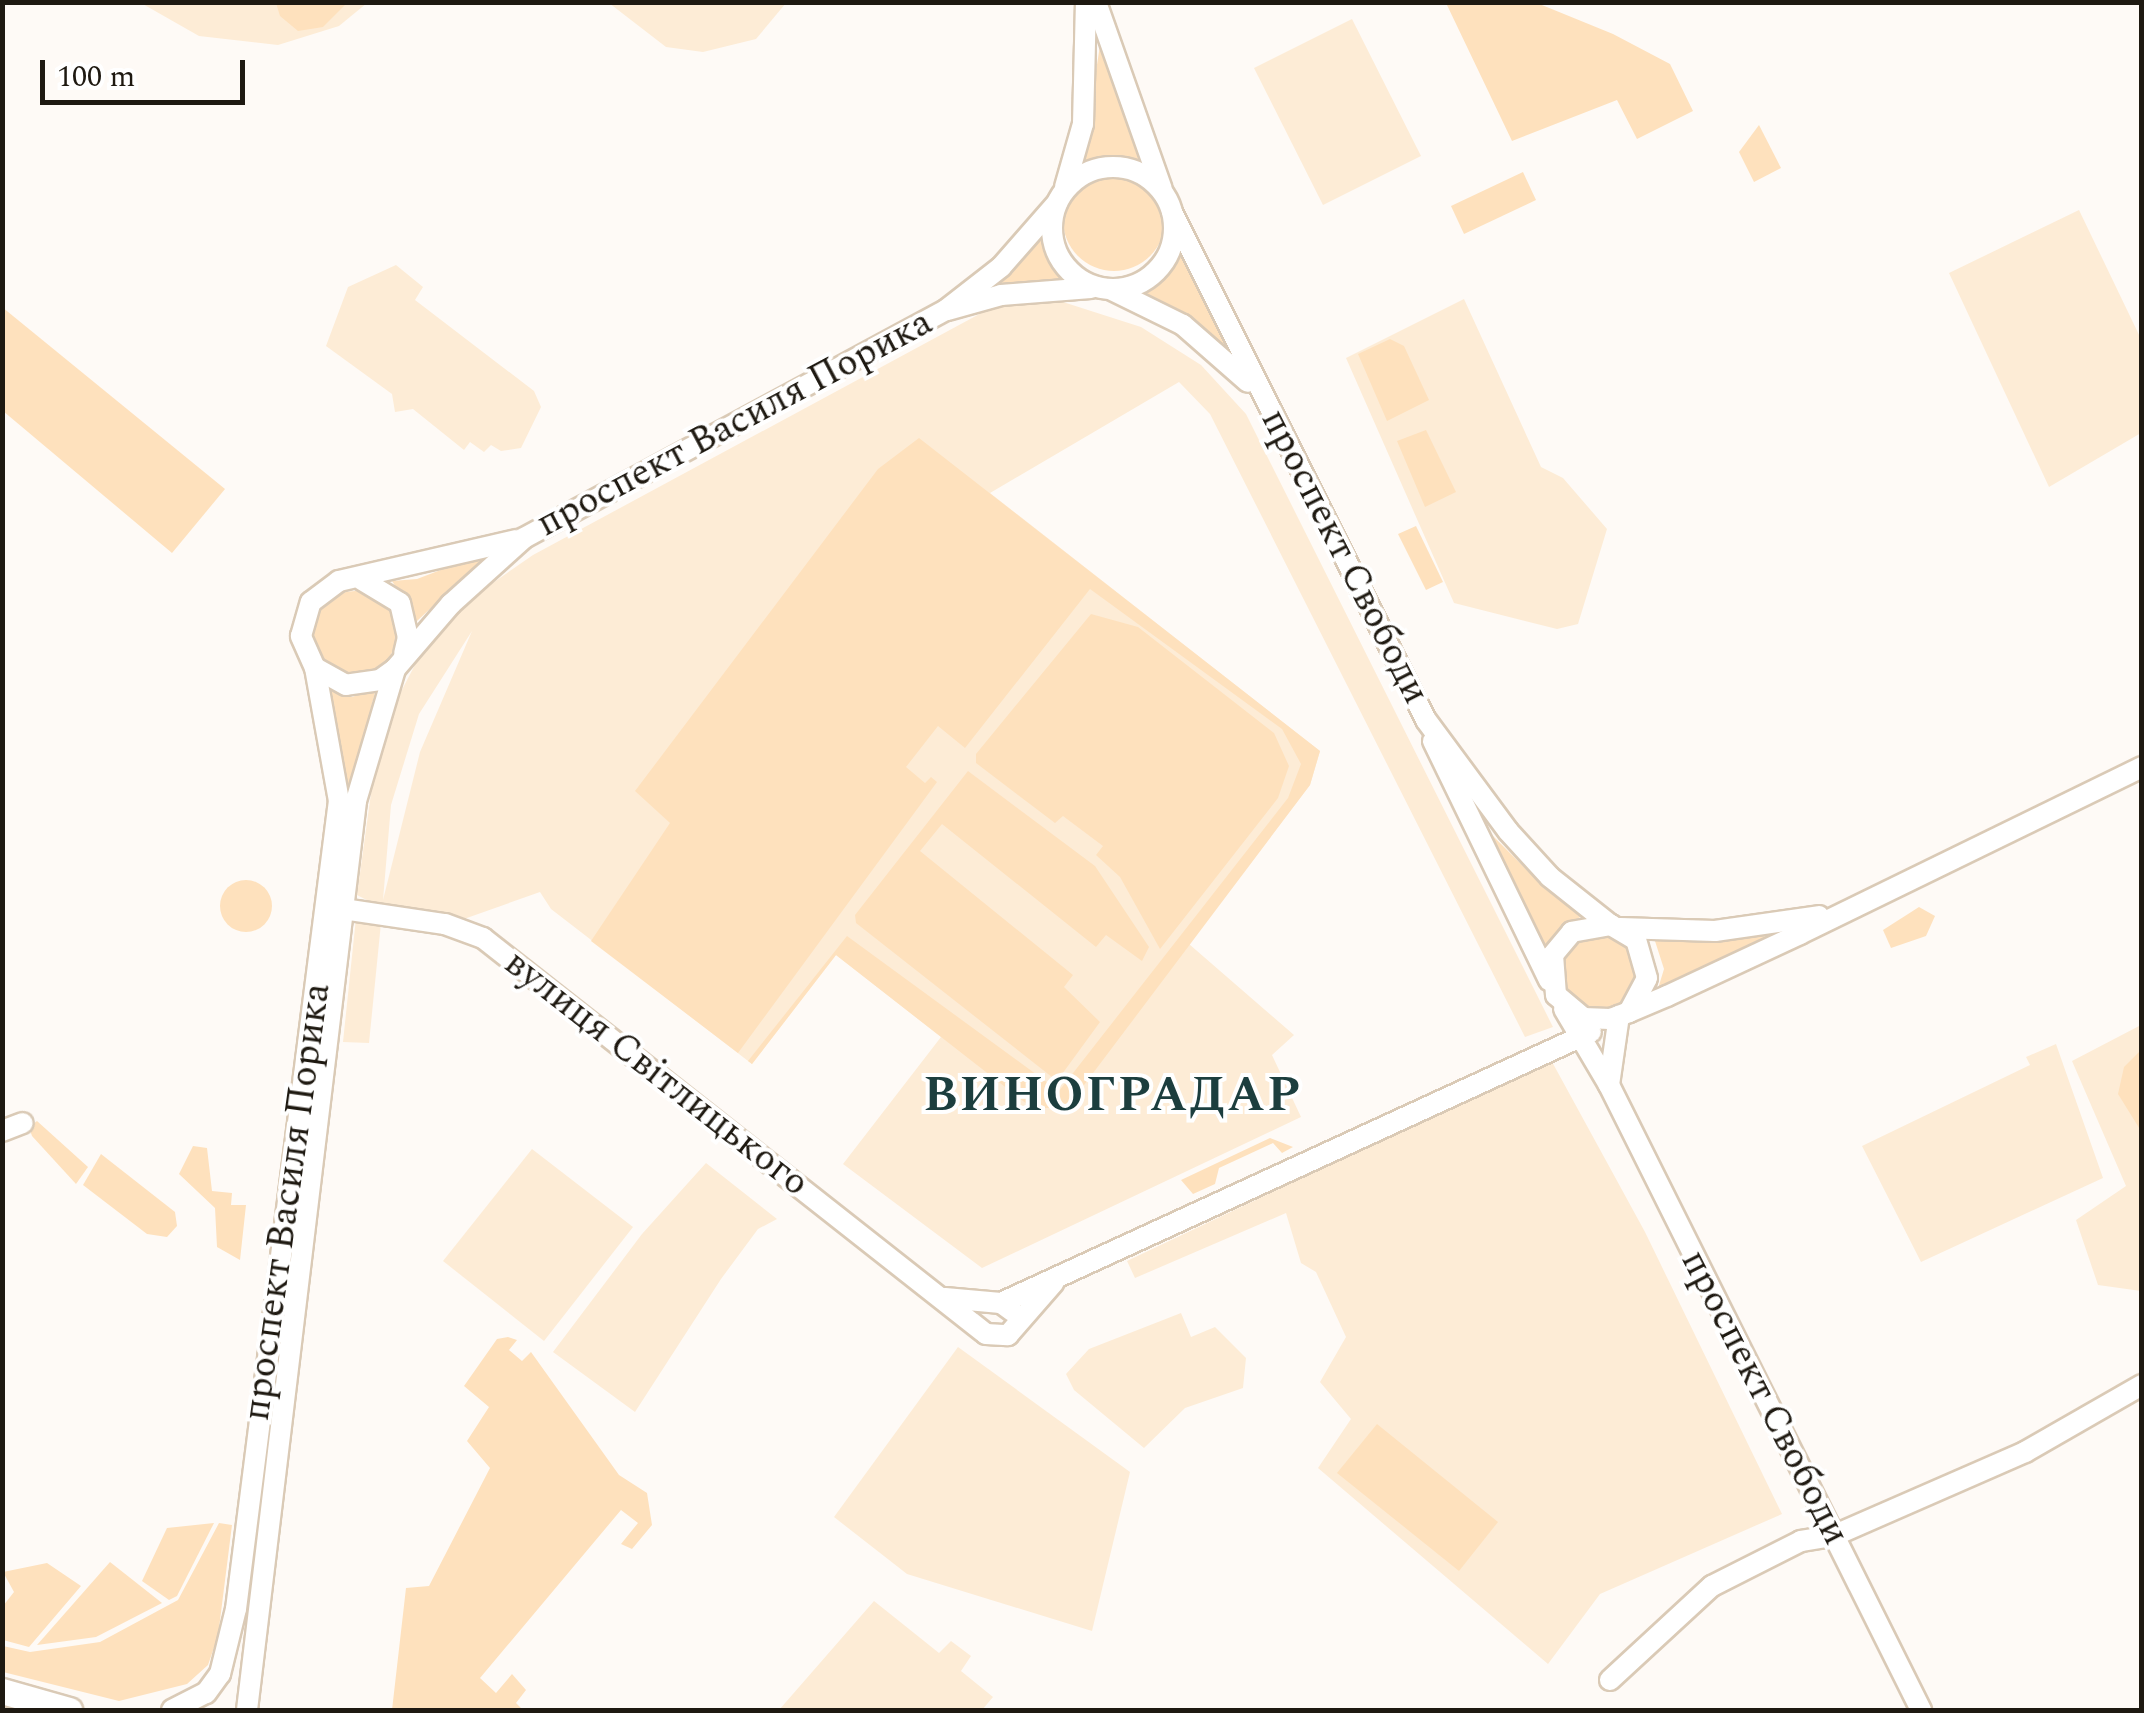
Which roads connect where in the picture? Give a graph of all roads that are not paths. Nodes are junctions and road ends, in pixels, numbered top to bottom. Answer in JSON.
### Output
{"nodes":[{"id":1,"x":1086,"y":2,"type":"edge"},
{"id":2,"x":1096,"y":2,"type":"edge"},
{"id":3,"x":1162,"y":191,"type":"junction"},
{"id":4,"x":1060,"y":198,"type":"junction"},
{"id":5,"x":1172,"y":212,"type":"junction"},
{"id":6,"x":1104,"y":288,"type":"junction"},
{"id":7,"x":946,"y":310,"type":"junction"},
{"id":8,"x":1262,"y":394,"type":"junction"},
{"id":9,"x":524,"y":538,"type":"junction"},
{"id":10,"x":355,"y":579,"type":"junction"},
{"id":11,"x":399,"y":661,"type":"junction"},
{"id":12,"x":315,"y":668,"type":"junction"},
{"id":13,"x":1426,"y":720,"type":"junction"},
{"id":14,"x":2142,"y":767,"type":"edge"},
{"id":15,"x":344,"y":909,"type":"junction"},
{"id":16,"x":1835,"y":912,"type":"junction"},
{"id":17,"x":1615,"y":926,"type":"junction"},
{"id":18,"x":1557,"y":994,"type":"junction"},
{"id":19,"x":1624,"y":1014,"type":"junction"},
{"id":20,"x":1579,"y":1038,"type":"junction"},
{"id":21,"x":1609,"y":1085,"type":"junction"},
{"id":22,"x":24,"y":1123,"type":"dead end"},
{"id":23,"x":2,"y":1131,"type":"edge"},
{"id":24,"x":1054,"y":1282,"type":"junction"},
{"id":25,"x":942,"y":1297,"type":"junction"},
{"id":26,"x":997,"y":1303,"type":"junction"},
{"id":27,"x":1015,"y":1322,"type":"junction"},
{"id":28,"x":986,"y":1334,"type":"junction"},
{"id":29,"x":2142,"y":1384,"type":"edge"},
{"id":30,"x":1833,"y":1536,"type":"junction"},
{"id":31,"x":1610,"y":1680,"type":"dead end"},
{"id":32,"x":2,"y":1691,"type":"edge"},
{"id":33,"x":69,"y":1710,"type":"edge"},
{"id":34,"x":172,"y":1710,"type":"edge"},
{"id":35,"x":248,"y":1710,"type":"edge"},
{"id":36,"x":1921,"y":1710,"type":"edge"}],
"edges":[{"from":1,"to":4,"type":"street"},
{"from":2,"to":3,"type":"street"},
{"from":3,"to":4,"type":"street"},
{"from":3,"to":5,"type":"street"},
{"from":4,"to":6,"type":"street"},
{"from":4,"to":7,"type":"street","name":"проспект Василя Порика"},
{"from":5,"to":6,"type":"street"},
{"from":5,"to":8,"type":"street","name":"проспект Свободи"},
{"from":6,"to":7,"type":"street","name":"проспект Василя Порика"},
{"from":6,"to":8,"type":"street","name":"проспект Свободи"},
{"from":7,"to":9,"type":"street","name":"проспект Василя Порика"},
{"from":8,"to":13,"type":"street","name":"проспект Свободи"},
{"from":9,"to":10,"type":"street","name":"проспект Василя Порика"},
{"from":9,"to":11,"type":"street","name":"проспект Василя Порика"},
{"from":10,"to":11,"type":"street","name":"проспект Василя Порика"},
{"from":10,"to":12,"type":"street","name":"проспект Василя Порика"},
{"from":11,"to":12,"type":"street","name":"проспект Василя Порика"},
{"from":11,"to":15,"type":"street","name":"проспект Василя Порика"},
{"from":12,"to":34,"type":"street","name":"проспект Василя Порика"},
{"from":13,"to":17,"type":"street","name":"проспект Свободи"},
{"from":13,"to":18,"type":"street","name":"проспект Свободи"},
{"from":14,"to":16,"type":"street"},
{"from":15,"to":25,"type":"street","name":"вулиця Світлицького"},
{"from":15,"to":35,"type":"street","name":"проспект Василя Порика"},
{"from":16,"to":17,"type":"street"},
{"from":16,"to":19,"type":"street"},
{"from":17,"to":18,"type":"street"},
{"from":17,"to":19,"type":"street"},
{"from":18,"to":19,"type":"street"},
{"from":18,"to":20,"type":"street","name":"проспект Свободи"},
{"from":19,"to":20,"type":"street"},
{"from":19,"to":21,"type":"street"},
{"from":20,"to":21,"type":"street","name":"проспект Свободи"},
{"from":20,"to":24,"type":"street"},
{"from":21,"to":30,"type":"street","name":"проспект Свободи"},
{"from":22,"to":23,"type":"street"},
{"from":24,"to":26,"type":"street"},
{"from":24,"to":27,"type":"street"},
{"from":25,"to":26,"type":"street"},
{"from":25,"to":28,"type":"street","name":"вулиця Світлицького"},
{"from":26,"to":27,"type":"street"},
{"from":26,"to":28,"type":"street"},
{"from":27,"to":28,"type":"street"},
{"from":29,"to":30,"type":"street"},
{"from":30,"to":31,"type":"street"},
{"from":30,"to":36,"type":"street","name":"проспект Свободи"},
{"from":32,"to":33,"type":"main road"}]}
